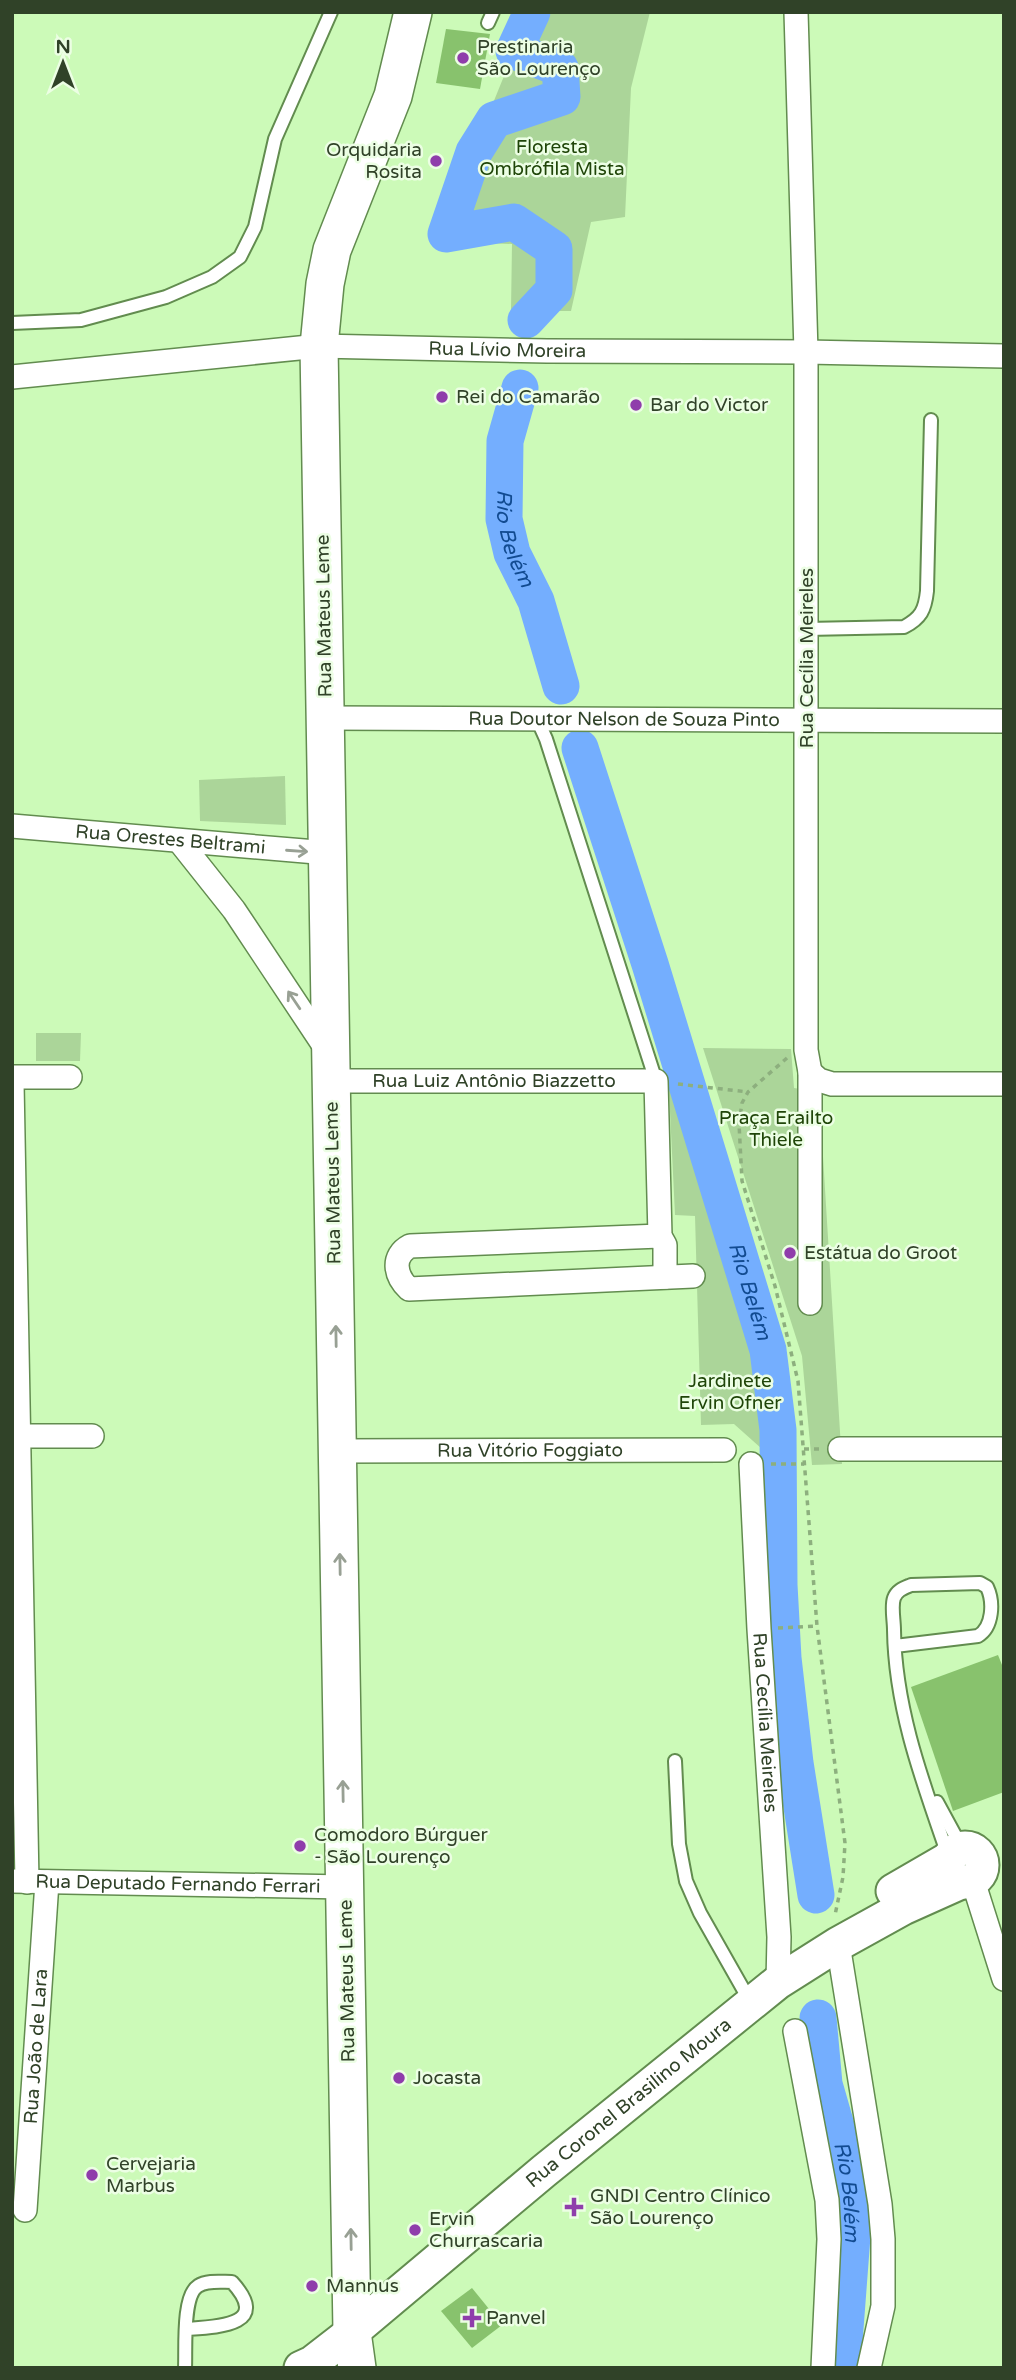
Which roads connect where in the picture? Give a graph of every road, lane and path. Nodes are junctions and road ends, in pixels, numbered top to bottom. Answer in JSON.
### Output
{"nodes":[{"id":1,"x":331,"y":12,"type":"edge"},
{"id":2,"x":413,"y":12,"type":"edge"},
{"id":3,"x":796,"y":12,"type":"edge"},
{"id":4,"x":12,"y":323,"type":"edge"},
{"id":5,"x":319,"y":346,"type":"junction"},
{"id":6,"x":807,"y":352,"type":"junction"},
{"id":7,"x":1004,"y":356,"type":"edge"},
{"id":8,"x":12,"y":377,"type":"edge"},
{"id":9,"x":931,"y":419,"type":"dead end"},
{"id":10,"x":807,"y":629,"type":"junction"},
{"id":11,"x":326,"y":718,"type":"junction"},
{"id":12,"x":537,"y":719,"type":"junction"},
{"id":13,"x":807,"y":720,"type":"junction"},
{"id":14,"x":1004,"y":721,"type":"edge"},
{"id":15,"x":12,"y":826,"type":"edge"},
{"id":16,"x":180,"y":842,"type":"junction"},
{"id":17,"x":328,"y":853,"type":"junction"},
{"id":18,"x":791,"y":1049,"type":"dead end"},
{"id":19,"x":331,"y":1069,"type":"junction"},
{"id":20,"x":810,"y":1072,"type":"junction"},
{"id":21,"x":12,"y":1077,"type":"edge"},
{"id":22,"x":70,"y":1077,"type":"dead end"},
{"id":23,"x":656,"y":1081,"type":"junction"},
{"id":24,"x":12,"y":1083,"type":"edge"},
{"id":25,"x":680,"y":1084,"type":"dead end"},
{"id":26,"x":1004,"y":1084,"type":"edge"},
{"id":27,"x":748,"y":1092,"type":"junction"},
{"id":28,"x":660,"y":1236,"type":"junction"},
{"id":29,"x":693,"y":1276,"type":"dead end"},
{"id":30,"x":665,"y":1277,"type":"junction"},
{"id":31,"x":810,"y":1303,"type":"dead end"},
{"id":32,"x":15,"y":1436,"type":"edge"},
{"id":33,"x":92,"y":1436,"type":"dead end"},
{"id":34,"x":841,"y":1449,"type":"dead end"},
{"id":35,"x":1004,"y":1449,"type":"edge"},
{"id":36,"x":724,"y":1450,"type":"dead end"},
{"id":37,"x":338,"y":1451,"type":"junction"},
{"id":38,"x":760,"y":1464,"type":"joint"},
{"id":39,"x":804,"y":1464,"type":"junction"},
{"id":40,"x":817,"y":1626,"type":"junction"},
{"id":41,"x":795,"y":1628,"type":"dead end"},
{"id":42,"x":895,"y":1646,"type":"junction"},
{"id":43,"x":676,"y":1761,"type":"dead end"},
{"id":44,"x":972,"y":1862,"type":"edge"},
{"id":45,"x":29,"y":1882,"type":"edge"},
{"id":46,"x":345,"y":1887,"type":"junction"},
{"id":47,"x":835,"y":1909,"type":"dead end"},
{"id":48,"x":838,"y":1944,"type":"junction"},
{"id":49,"x":1004,"y":1979,"type":"edge"},
{"id":50,"x":778,"y":1982,"type":"junction"},
{"id":51,"x":751,"y":2004,"type":"junction"},
{"id":52,"x":795,"y":2031,"type":"dead end"},
{"id":53,"x":24,"y":2210,"type":"dead end"},
{"id":54,"x":187,"y":2329,"type":"junction"},
{"id":55,"x":352,"y":2332,"type":"junction"},
{"id":56,"x":185,"y":2368,"type":"edge"},
{"id":57,"x":301,"y":2368,"type":"edge"},
{"id":58,"x":357,"y":2368,"type":"edge"},
{"id":59,"x":823,"y":2368,"type":"edge"},
{"id":60,"x":869,"y":2368,"type":"edge"}],
"edges":[{"from":1,"to":4,"type":"lane"},
{"from":2,"to":5,"type":"main road","name":"Rua Mateus Leme"},
{"from":3,"to":6,"type":"street","name":"Rua Cecília Meireles"},
{"from":5,"to":6,"type":"street","name":"Rua Lívio Moreira"},
{"from":5,"to":8,"type":"street","name":"Rua Lívio Moreira"},
{"from":5,"to":11,"type":"main road","name":"Rua Mateus Leme"},
{"from":6,"to":7,"type":"street","name":"Rua Lívio Moreira"},
{"from":6,"to":10,"type":"street","name":"Rua Cecília Meireles"},
{"from":9,"to":10,"type":"lane"},
{"from":10,"to":13,"type":"street","name":"Rua Cecília Meireles"},
{"from":11,"to":12,"type":"street","name":"Rua Doutor Nelson de Souza Pinto"},
{"from":11,"to":17,"type":"main road","name":"Rua Mateus Leme"},
{"from":12,"to":13,"type":"street","name":"Rua Doutor Nelson de Souza Pinto"},
{"from":12,"to":23,"type":"lane"},
{"from":13,"to":14,"type":"street","name":"Rua Doutor Nelson de Souza Pinto"},
{"from":13,"to":20,"type":"street","name":"Rua Cecília Meireles"},
{"from":15,"to":16,"type":"street","name":"Rua Orestes Beltrami"},
{"from":16,"to":17,"type":"street","name":"Rua Orestes Beltrami","one_way":true},
{"from":19,"to":16,"type":"street","one_way":true},
{"from":17,"to":19,"type":"main road","name":"Rua Mateus Leme"},
{"from":18,"to":27,"type":"path"},
{"from":19,"to":23,"type":"street","name":"Rua Luiz Antônio Biazzetto"},
{"from":37,"to":19,"type":"main road","name":"Rua Mateus Leme","one_way":true},
{"from":20,"to":26,"type":"street"},
{"from":20,"to":31,"type":"street","name":"Rua Cecília Meireles"},
{"from":21,"to":22,"type":"street"},
{"from":23,"to":28,"type":"street"},
{"from":24,"to":32,"type":"street","name":"Rua João de Lara"},
{"from":25,"to":27,"type":"path"},
{"from":27,"to":39,"type":"path"},
{"from":28,"to":30,"type":"street"},
{"from":28,"to":30,"type":"street"},
{"from":29,"to":30,"type":"street"},
{"from":32,"to":33,"type":"street"},
{"from":32,"to":45,"type":"street","name":"Rua João de Lara"},
{"from":34,"to":35,"type":"street"},
{"from":36,"to":37,"type":"street","name":"Rua Vitório Foggiato"},
{"from":46,"to":37,"type":"main road","name":"Rua Mateus Leme","one_way":true},
{"from":38,"to":39,"type":"path"},
{"from":38,"to":50,"type":"street","name":"Rua Cecília Meireles"},
{"from":39,"to":40,"type":"path"},
{"from":40,"to":41,"type":"path"},
{"from":40,"to":47,"type":"path"},
{"from":42,"to":42,"type":"lane"},
{"from":42,"to":44,"type":"lane"},
{"from":43,"to":51,"type":"lane"},
{"from":44,"to":48,"type":"street","name":"Rua Coronel Brasilino Moura"},
{"from":44,"to":49,"type":"street"},
{"from":44,"to":50,"type":"street","name":"Rua Coronel Brasilino Moura"},
{"from":45,"to":46,"type":"street","name":"Rua Deputado Fernando Ferrari"},
{"from":45,"to":53,"type":"street","name":"Rua João de Lara"},
{"from":55,"to":46,"type":"main road","name":"Rua Mateus Leme","one_way":true},
{"from":48,"to":50,"type":"street","name":"Rua Coronel Brasilino Moura"},
{"from":48,"to":60,"type":"street"},
{"from":50,"to":51,"type":"street","name":"Rua Coronel Brasilino Moura"},
{"from":51,"to":55,"type":"street","name":"Rua Coronel Brasilino Moura"},
{"from":52,"to":59,"type":"street"},
{"from":54,"to":54,"type":"lane"},
{"from":54,"to":56,"type":"lane"},
{"from":55,"to":57,"type":"street","name":"Rua Coronel Brasilino Moura"},
{"from":55,"to":58,"type":"main road","name":"Rua Mateus Leme"}]}
